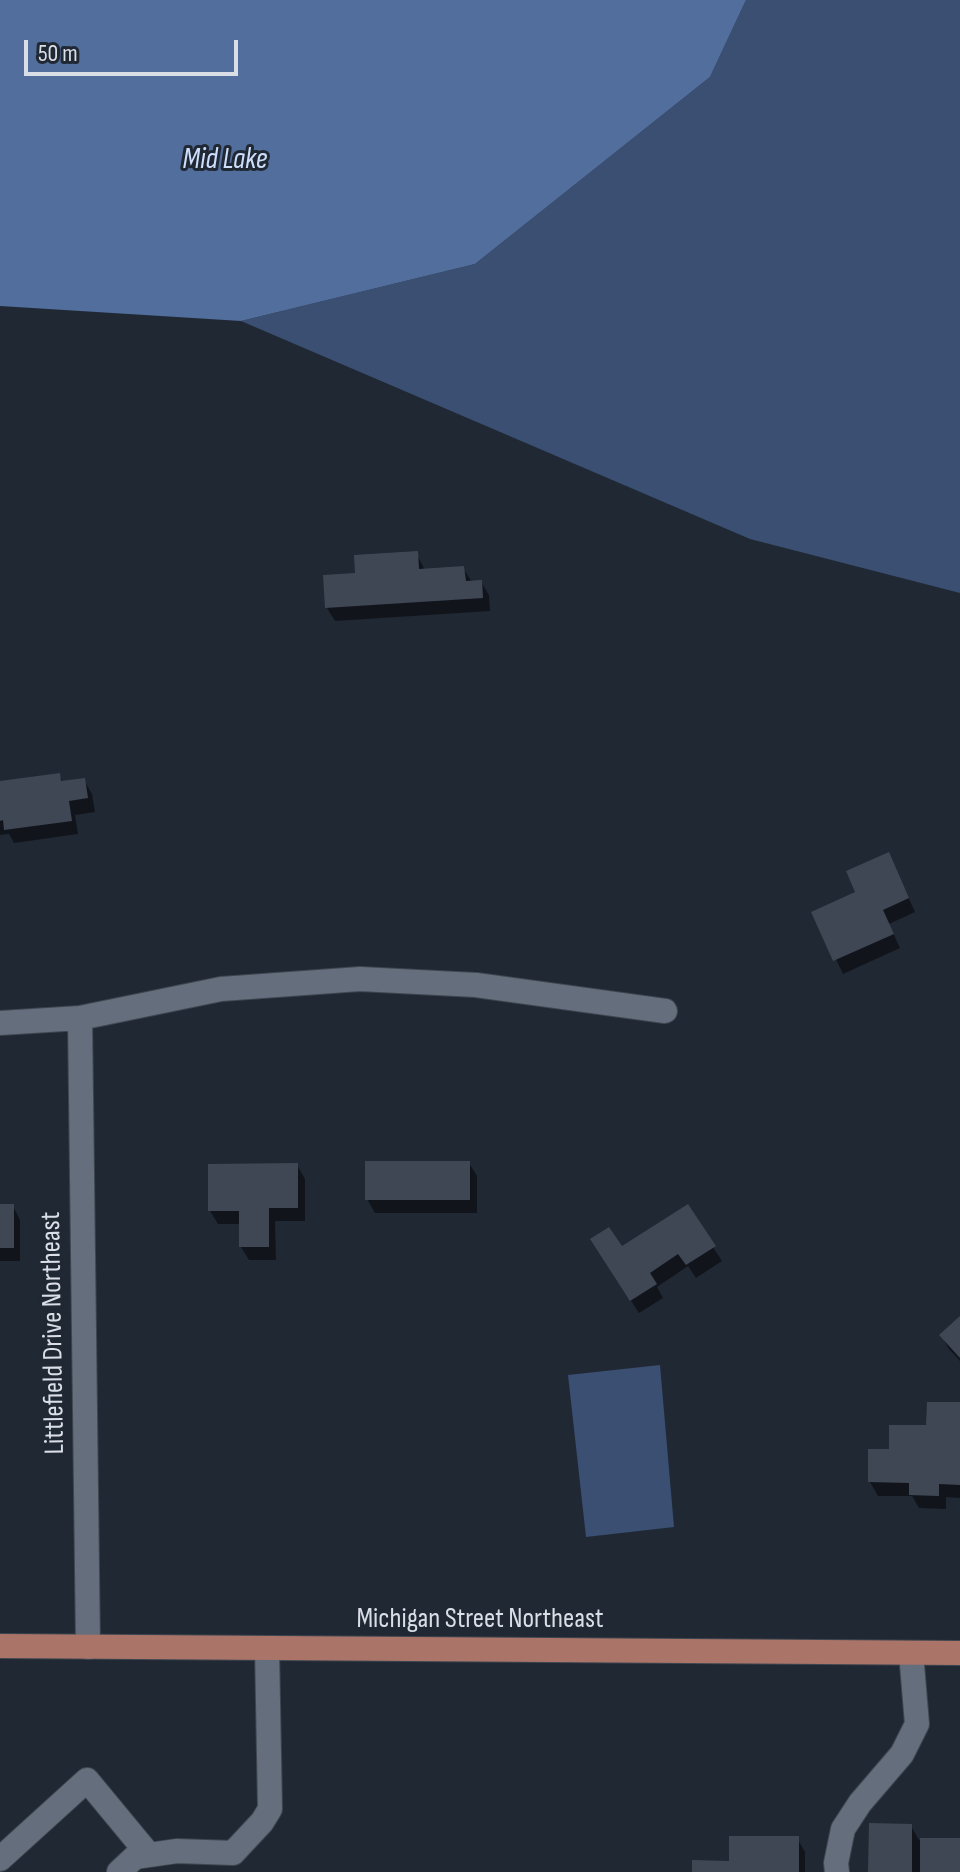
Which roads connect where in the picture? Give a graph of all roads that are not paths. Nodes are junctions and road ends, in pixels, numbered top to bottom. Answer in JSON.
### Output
{"nodes":[{"id":1,"x":665,"y":1011,"type":"dead end"},
{"id":2,"x":80,"y":1018,"type":"junction"},
{"id":3,"x":0,"y":1023,"type":"edge"},
{"id":4,"x":0,"y":1646,"type":"edge"},
{"id":5,"x":88,"y":1647,"type":"junction"},
{"id":6,"x":267,"y":1648,"type":"junction"},
{"id":7,"x":911,"y":1653,"type":"junction"},
{"id":8,"x":960,"y":1653,"type":"edge"},
{"id":9,"x":233,"y":1853,"type":"junction"},
{"id":10,"x":149,"y":1855,"type":"junction"},
{"id":11,"x":0,"y":1859,"type":"edge"},
{"id":12,"x":119,"y":1872,"type":"edge"},
{"id":13,"x":214,"y":1872,"type":"edge"},
{"id":14,"x":837,"y":1872,"type":"edge"}],
"edges":[{"from":1,"to":2,"type":"street"},
{"from":2,"to":3,"type":"street"},
{"from":2,"to":5,"type":"street","name":"Littlefield Drive Northeast"},
{"from":4,"to":5,"type":"main road","name":"Michigan Street Northeast"},
{"from":5,"to":6,"type":"main road","name":"Michigan Street Northeast"},
{"from":6,"to":7,"type":"main road","name":"Michigan Street Northeast"},
{"from":6,"to":9,"type":"street"},
{"from":7,"to":8,"type":"main road","name":"Michigan Street Northeast"},
{"from":7,"to":14,"type":"street"},
{"from":9,"to":10,"type":"street"},
{"from":9,"to":13,"type":"street"},
{"from":10,"to":11,"type":"street"},
{"from":10,"to":12,"type":"street"}]}
